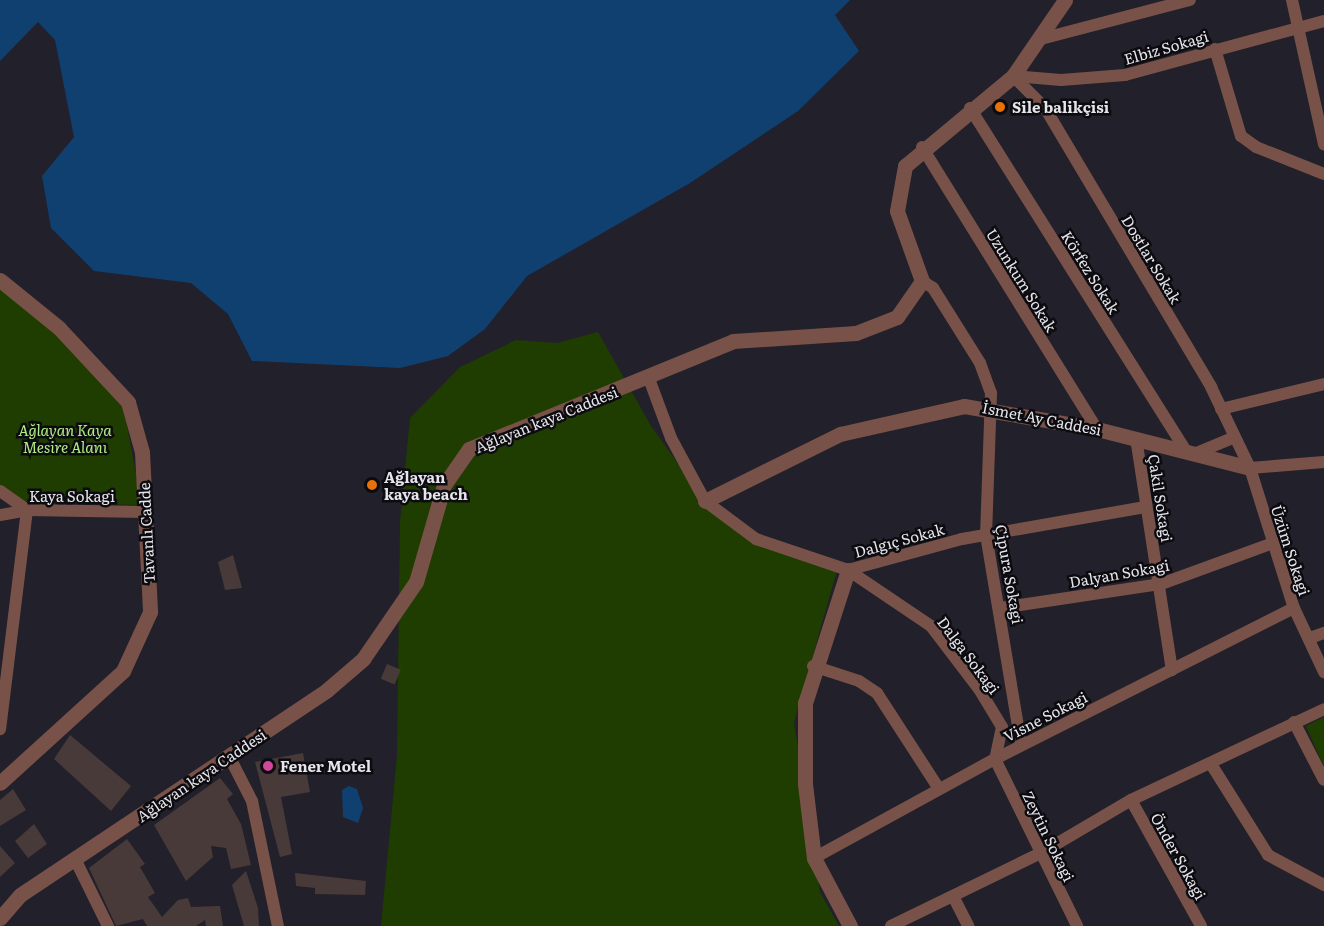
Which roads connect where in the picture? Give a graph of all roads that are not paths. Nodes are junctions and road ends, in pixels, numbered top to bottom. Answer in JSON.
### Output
{"nodes":[{"id":1,"x":1065,"y":0,"type":"edge"},
{"id":2,"x":1190,"y":0,"type":"edge"},
{"id":3,"x":1292,"y":0,"type":"edge"},
{"id":4,"x":1324,"y":21,"type":"edge"},
{"id":5,"x":1299,"y":28,"type":"junction"},
{"id":6,"x":1037,"y":40,"type":"junction"},
{"id":7,"x":1215,"y":49,"type":"junction"},
{"id":8,"x":1012,"y":76,"type":"junction"},
{"id":9,"x":970,"y":108,"type":"junction"},
{"id":10,"x":1324,"y":144,"type":"edge"},
{"id":11,"x":922,"y":147,"type":"junction"},
{"id":12,"x":1324,"y":174,"type":"edge"},
{"id":13,"x":0,"y":280,"type":"edge"},
{"id":14,"x":922,"y":281,"type":"junction"},
{"id":15,"x":648,"y":376,"type":"junction"},
{"id":16,"x":1324,"y":384,"type":"edge"},
{"id":17,"x":993,"y":407,"type":"junction"},
{"id":18,"x":1221,"y":409,"type":"junction"},
{"id":19,"x":1098,"y":429,"type":"junction"},
{"id":20,"x":1235,"y":437,"type":"junction"},
{"id":21,"x":1136,"y":438,"type":"junction"},
{"id":22,"x":1190,"y":453,"type":"junction"},
{"id":23,"x":1324,"y":462,"type":"edge"},
{"id":24,"x":1250,"y":468,"type":"junction"},
{"id":25,"x":0,"y":492,"type":"edge"},
{"id":26,"x":705,"y":501,"type":"junction"},
{"id":27,"x":1145,"y":507,"type":"junction"},
{"id":28,"x":27,"y":510,"type":"junction"},
{"id":29,"x":145,"y":512,"type":"junction"},
{"id":30,"x":0,"y":515,"type":"edge"},
{"id":31,"x":986,"y":535,"type":"junction"},
{"id":32,"x":1273,"y":543,"type":"junction"},
{"id":33,"x":848,"y":570,"type":"junction"},
{"id":34,"x":1161,"y":584,"type":"junction"},
{"id":35,"x":1000,"y":608,"type":"junction"},
{"id":36,"x":1294,"y":608,"type":"junction"},
{"id":37,"x":1324,"y":633,"type":"edge"},
{"id":38,"x":1310,"y":638,"type":"junction"},
{"id":39,"x":813,"y":666,"type":"junction"},
{"id":40,"x":4,"y":669,"type":"edge"},
{"id":41,"x":1172,"y":670,"type":"junction"},
{"id":42,"x":1324,"y":672,"type":"edge"},
{"id":43,"x":1324,"y":709,"type":"edge"},
{"id":44,"x":1294,"y":722,"type":"junction"},
{"id":45,"x":0,"y":729,"type":"edge"},
{"id":46,"x":1021,"y":746,"type":"junction"},
{"id":47,"x":229,"y":756,"type":"junction"},
{"id":48,"x":995,"y":759,"type":"junction"},
{"id":49,"x":1211,"y":764,"type":"junction"},
{"id":50,"x":1324,"y":780,"type":"edge"},
{"id":51,"x":0,"y":783,"type":"edge"},
{"id":52,"x":939,"y":789,"type":"junction"},
{"id":53,"x":1131,"y":800,"type":"junction"},
{"id":54,"x":1041,"y":853,"type":"junction"},
{"id":55,"x":813,"y":858,"type":"junction"},
{"id":56,"x":75,"y":859,"type":"junction"},
{"id":57,"x":1324,"y":885,"type":"edge"},
{"id":58,"x":953,"y":896,"type":"junction"},
{"id":59,"x":0,"y":918,"type":"edge"},
{"id":60,"x":108,"y":926,"type":"edge"},
{"id":61,"x":278,"y":926,"type":"edge"},
{"id":62,"x":850,"y":926,"type":"edge"},
{"id":63,"x":891,"y":926,"type":"edge"},
{"id":64,"x":968,"y":926,"type":"edge"},
{"id":65,"x":1077,"y":926,"type":"edge"},
{"id":66,"x":1201,"y":926,"type":"edge"}],
"edges":[{"from":1,"to":6,"type":"street"},
{"from":2,"to":6,"type":"street"},
{"from":3,"to":5,"type":"street"},
{"from":4,"to":5,"type":"street","name":"Elbiz Sokagi"},
{"from":5,"to":7,"type":"street","name":"Elbiz Sokagi"},
{"from":5,"to":10,"type":"street"},
{"from":6,"to":8,"type":"street"},
{"from":7,"to":8,"type":"street","name":"Elbiz Sokagi"},
{"from":7,"to":12,"type":"street"},
{"from":8,"to":9,"type":"street"},
{"from":8,"to":18,"type":"street","name":"Dostlar Sokak"},
{"from":9,"to":11,"type":"street"},
{"from":9,"to":22,"type":"street","name":"Körfez Sokak"},
{"from":11,"to":14,"type":"street"},
{"from":11,"to":19,"type":"street","name":"Uzunkum Sokak"},
{"from":13,"to":29,"type":"street","name":"Tavanlı Cadde"},
{"from":14,"to":15,"type":"street","name":"Ağlayan kaya Caddesi"},
{"from":14,"to":17,"type":"street","name":"Çipura Sokagi"},
{"from":15,"to":26,"type":"street","name":"Dalgıç Sokak"},
{"from":15,"to":47,"type":"street","name":"Ağlayan kaya Caddesi"},
{"from":16,"to":18,"type":"street"},
{"from":17,"to":19,"type":"street","name":"İsmet Ay Caddesi"},
{"from":17,"to":26,"type":"street","name":"İsmet Ay Caddesi"},
{"from":17,"to":31,"type":"street","name":"Çipura Sokagi"},
{"from":18,"to":20,"type":"street","name":"Dostlar Sokak"},
{"from":19,"to":21,"type":"street","name":"İsmet Ay Caddesi"},
{"from":20,"to":22,"type":"street"},
{"from":20,"to":24,"type":"street","name":"Dostlar Sokak"},
{"from":21,"to":22,"type":"street","name":"İsmet Ay Caddesi"},
{"from":21,"to":27,"type":"street","name":"Çakil Sokagi"},
{"from":22,"to":24,"type":"street","name":"İsmet Ay Caddesi"},
{"from":23,"to":24,"type":"street"},
{"from":24,"to":32,"type":"street","name":"Üzüm Sokagi"},
{"from":25,"to":28,"type":"street"},
{"from":26,"to":33,"type":"street","name":"Dalgıç Sokak"},
{"from":27,"to":31,"type":"street","name":"Dalgıç Sokak"},
{"from":27,"to":34,"type":"street","name":"Çakil Sokagi"},
{"from":28,"to":29,"type":"street","name":"Kaya Sokagi"},
{"from":28,"to":30,"type":"street","name":"Kaya Sokagi"},
{"from":28,"to":40,"type":"street"},
{"from":29,"to":51,"type":"street","name":"Tavanlı Cadde"},
{"from":31,"to":33,"type":"street","name":"Dalgıç Sokak"},
{"from":31,"to":35,"type":"street","name":"Çipura Sokagi"},
{"from":32,"to":34,"type":"street","name":"Dalyan Sokagi"},
{"from":32,"to":36,"type":"street","name":"Üzüm Sokagi"},
{"from":33,"to":39,"type":"street"},
{"from":33,"to":48,"type":"street","name":"Dalga Sokagi"},
{"from":34,"to":35,"type":"street","name":"Dalyan Sokagi"},
{"from":34,"to":41,"type":"street","name":"Çakil Sokagi"},
{"from":35,"to":46,"type":"street","name":"Çipura Sokagi"},
{"from":36,"to":38,"type":"street","name":"Üzüm Sokagi"},
{"from":36,"to":41,"type":"street","name":"Visne Sokagi"},
{"from":37,"to":38,"type":"street"},
{"from":38,"to":42,"type":"street","name":"Üzüm Sokagi"},
{"from":39,"to":52,"type":"street"},
{"from":39,"to":55,"type":"street"},
{"from":40,"to":45,"type":"street"},
{"from":41,"to":46,"type":"street","name":"Visne Sokagi"},
{"from":43,"to":44,"type":"street"},
{"from":44,"to":49,"type":"street"},
{"from":44,"to":50,"type":"street"},
{"from":46,"to":48,"type":"street","name":"Visne Sokagi"},
{"from":47,"to":56,"type":"street","name":"Ağlayan kaya Caddesi"},
{"from":47,"to":61,"type":"street"},
{"from":48,"to":52,"type":"street","name":"Visne Sokagi"},
{"from":48,"to":54,"type":"street","name":"Zeytin Sokagi"},
{"from":49,"to":53,"type":"street"},
{"from":49,"to":57,"type":"street"},
{"from":52,"to":55,"type":"street","name":"Visne Sokagi"},
{"from":53,"to":54,"type":"street"},
{"from":53,"to":66,"type":"street","name":"Önder Sokagi"},
{"from":54,"to":58,"type":"street"},
{"from":54,"to":65,"type":"street","name":"Zeytin Sokagi"},
{"from":55,"to":62,"type":"street"},
{"from":56,"to":59,"type":"street","name":"Ağlayan kaya Caddesi"},
{"from":56,"to":60,"type":"street"},
{"from":58,"to":63,"type":"street"},
{"from":58,"to":64,"type":"street"}]}
